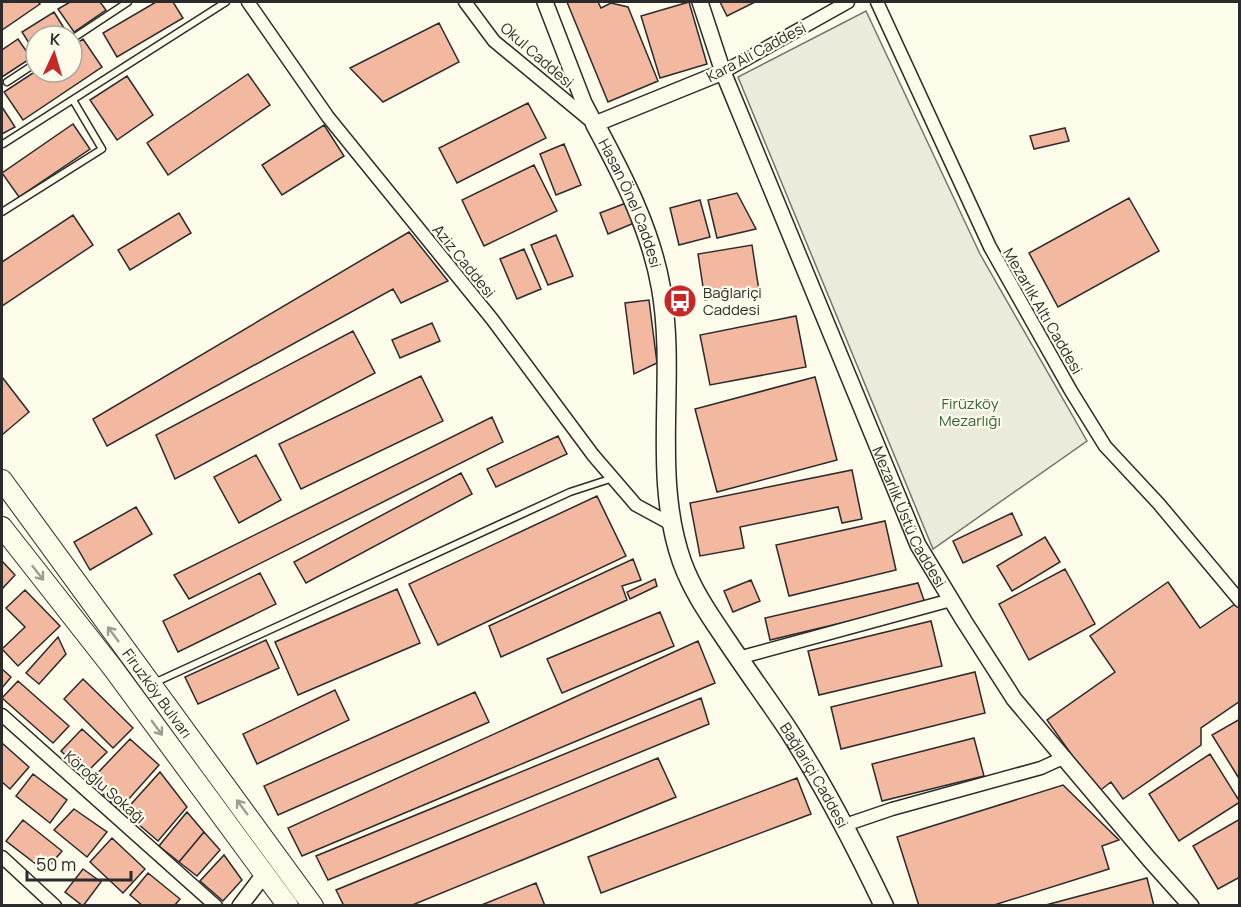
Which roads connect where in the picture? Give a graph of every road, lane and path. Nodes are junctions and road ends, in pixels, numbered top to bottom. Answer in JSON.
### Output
{"nodes":[{"id":1,"x":128,"y":2,"type":"edge"},
{"id":2,"x":226,"y":2,"type":"edge"},
{"id":3,"x":248,"y":2,"type":"edge"},
{"id":4,"x":465,"y":2,"type":"edge"},
{"id":5,"x":545,"y":2,"type":"edge"},
{"id":6,"x":700,"y":2,"type":"edge"},
{"id":7,"x":848,"y":2,"type":"edge"},
{"id":8,"x":877,"y":2,"type":"edge"},
{"id":9,"x":84,"y":31,"type":"edge"},
{"id":10,"x":24,"y":71,"type":"edge"},
{"id":11,"x":723,"y":72,"type":"junction"},
{"id":12,"x":8,"y":82,"type":"dead end"},
{"id":13,"x":73,"y":100,"type":"junction"},
{"id":14,"x":595,"y":124,"type":"junction"},
{"id":15,"x":3,"y":144,"type":"dead end"},
{"id":16,"x":2,"y":212,"type":"edge"},
{"id":17,"x":613,"y":478,"type":"junction"},
{"id":18,"x":2,"y":480,"type":"edge"},
{"id":19,"x":671,"y":524,"type":"junction"},
{"id":20,"x":2,"y":527,"type":"edge"},
{"id":21,"x":951,"y":600,"type":"junction"},
{"id":22,"x":1239,"y":601,"type":"edge"},
{"id":23,"x":738,"y":658,"type":"junction"},
{"id":24,"x":151,"y":684,"type":"junction"},
{"id":25,"x":2,"y":715,"type":"edge"},
{"id":26,"x":1065,"y":757,"type":"junction"},
{"id":27,"x":845,"y":825,"type":"junction"},
{"id":28,"x":264,"y":836,"type":"junction"},
{"id":29,"x":2,"y":857,"type":"edge"},
{"id":30,"x":265,"y":873,"type":"junction"},
{"id":31,"x":55,"y":906,"type":"edge"},
{"id":32,"x":216,"y":906,"type":"edge"},
{"id":33,"x":240,"y":906,"type":"edge"},
{"id":34,"x":288,"y":906,"type":"edge"},
{"id":35,"x":313,"y":906,"type":"edge"},
{"id":36,"x":884,"y":906,"type":"edge"},
{"id":37,"x":1191,"y":906,"type":"edge"}],
"edges":[{"from":1,"to":9,"type":"lane"},
{"from":2,"to":13,"type":"lane"},
{"from":3,"to":17,"type":"street","name":"Aziz Caddesi"},
{"from":4,"to":14,"type":"street","name":"Okul Caddesi"},
{"from":5,"to":14,"type":"street","name":"Hasan Önel Caddesi"},
{"from":6,"to":11,"type":"street","name":"Mezarlık Üstü Caddesi"},
{"from":7,"to":11,"type":"street","name":"Kara Ali Caddesi"},
{"from":8,"to":22,"type":"street","name":"Mezarlık Altı Caddesi"},
{"from":10,"to":12,"type":"lane"},
{"from":11,"to":14,"type":"street","name":"Kara Ali Caddesi"},
{"from":11,"to":21,"type":"street","name":"Mezarlık Üstü Caddesi"},
{"from":13,"to":15,"type":"lane"},
{"from":13,"to":16,"type":"lane"},
{"from":14,"to":19,"type":"main road","name":"Hasan Önel Caddesi"},
{"from":17,"to":19,"type":"street","name":"Aziz Caddesi"},
{"from":17,"to":24,"type":"lane"},
{"from":24,"to":18,"type":"main road","name":"Firuzköy Bulvarı","one_way":true},
{"from":19,"to":23,"type":"main road","name":"Bağlariçi Caddesi"},
{"from":20,"to":30,"type":"main road","name":"Firuzköy Bulvarı","one_way":true},
{"from":21,"to":23,"type":"street"},
{"from":21,"to":26,"type":"street","name":"Mezarlık Üstü Caddesi"},
{"from":23,"to":27,"type":"main road","name":"Bağlariçi Caddesi"},
{"from":28,"to":24,"type":"main road","name":"Firuzköy Bulvarı","one_way":true},
{"from":25,"to":32,"type":"street","name":"Köroğlu Sokağı"},
{"from":26,"to":27,"type":"street"},
{"from":26,"to":37,"type":"street","name":"Mezarlık Üstü Caddesi"},
{"from":27,"to":36,"type":"main road","name":"Bağlariçi Caddesi"},
{"from":28,"to":30,"type":"main road"},
{"from":28,"to":35,"type":"main road","name":"Firuzköy Bulvarı"},
{"from":29,"to":31,"type":"street"},
{"from":30,"to":33,"type":"street"},
{"from":30,"to":34,"type":"main road","name":"Firuzköy Bulvarı"}]}
